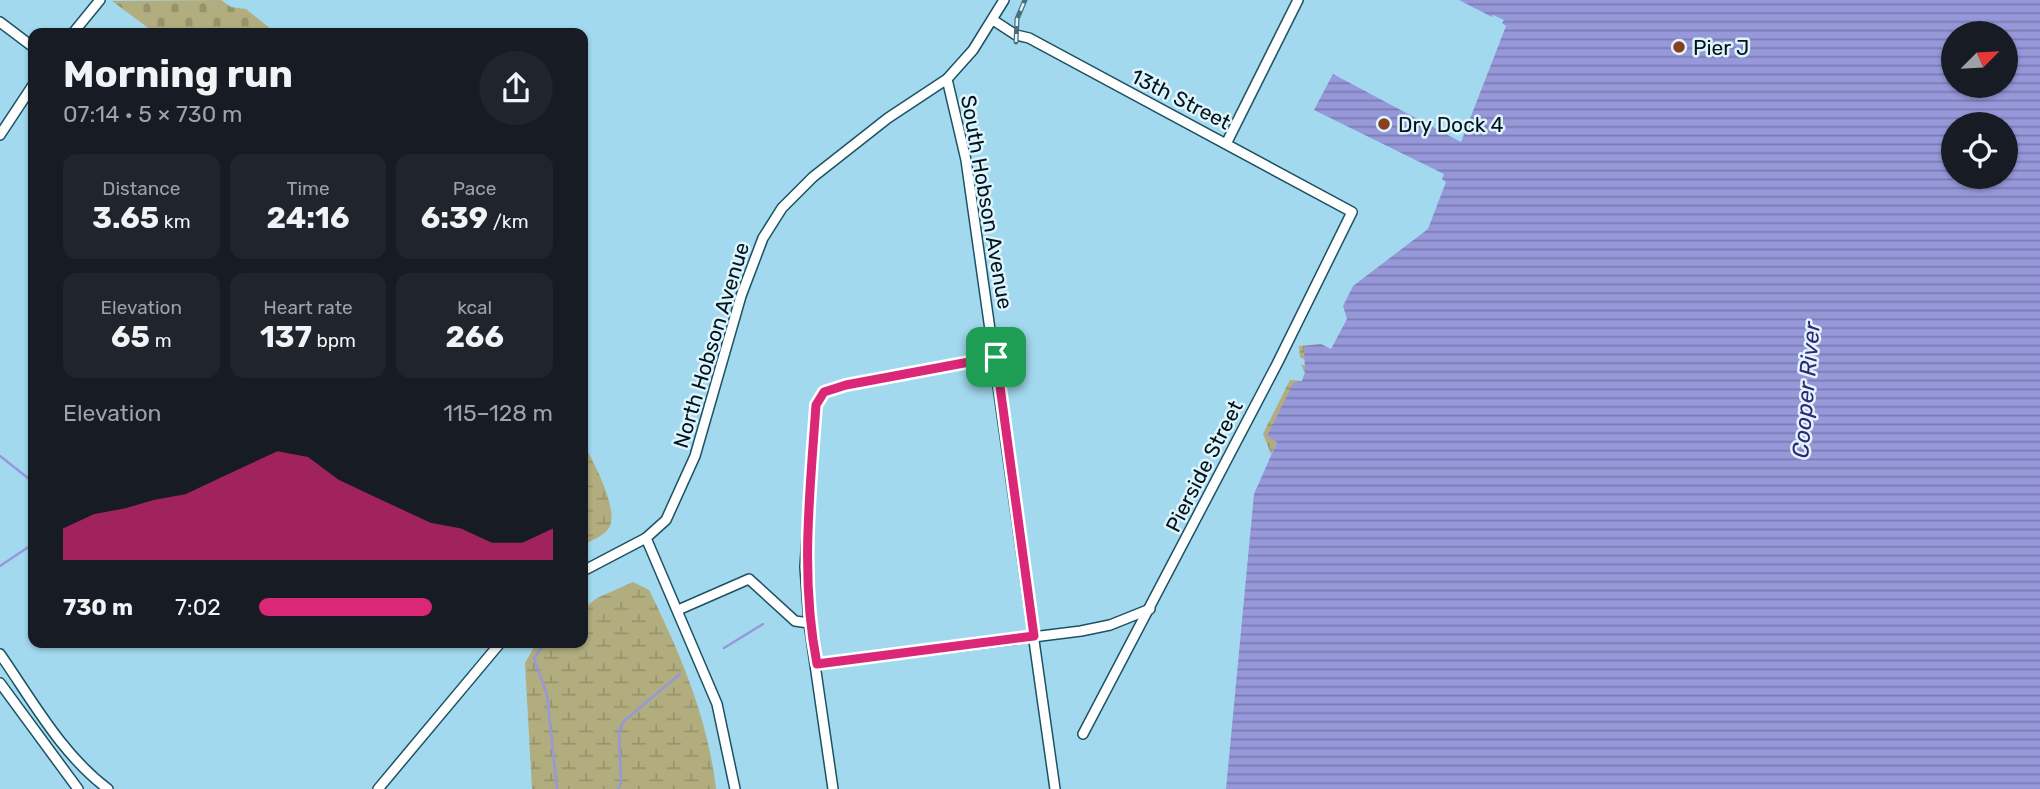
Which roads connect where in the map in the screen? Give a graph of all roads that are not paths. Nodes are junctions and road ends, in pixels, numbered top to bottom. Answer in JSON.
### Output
{"nodes":[{"id":1,"x":100,"y":0,"type":"edge"},
{"id":2,"x":1004,"y":0,"type":"edge"},
{"id":3,"x":1298,"y":0,"type":"edge"},
{"id":4,"x":993,"y":20,"type":"junction"},
{"id":5,"x":0,"y":22,"type":"edge"},
{"id":6,"x":77,"y":28,"type":"edge"},
{"id":7,"x":28,"y":43,"type":"edge"},
{"id":8,"x":947,"y":79,"type":"junction"},
{"id":9,"x":28,"y":93,"type":"edge"},
{"id":10,"x":0,"y":135,"type":"edge"},
{"id":11,"x":1227,"y":142,"type":"junction"},
{"id":12,"x":1352,"y":212,"type":"joint"},
{"id":13,"x":996,"y":357,"type":"junction"},
{"id":14,"x":646,"y":538,"type":"junction"},
{"id":15,"x":588,"y":568,"type":"edge"},
{"id":16,"x":1150,"y":609,"type":"junction"},
{"id":17,"x":678,"y":610,"type":"junction"},
{"id":18,"x":809,"y":623,"type":"junction"},
{"id":19,"x":1034,"y":636,"type":"junction"},
{"id":20,"x":496,"y":648,"type":"edge"},
{"id":21,"x":0,"y":654,"type":"edge"},
{"id":22,"x":817,"y":664,"type":"junction"},
{"id":23,"x":0,"y":682,"type":"edge"},
{"id":24,"x":1083,"y":734,"type":"dead end"},
{"id":25,"x":78,"y":789,"type":"edge"},
{"id":26,"x":108,"y":789,"type":"edge"},
{"id":27,"x":378,"y":789,"type":"edge"},
{"id":28,"x":735,"y":789,"type":"edge"},
{"id":29,"x":834,"y":789,"type":"edge"},
{"id":30,"x":1055,"y":789,"type":"edge"}],
"edges":[{"from":1,"to":6,"type":"street"},
{"from":2,"to":4,"type":"street","name":"North Hobson Avenue"},
{"from":3,"to":11,"type":"street"},
{"from":4,"to":8,"type":"street","name":"North Hobson Avenue"},
{"from":4,"to":11,"type":"street","name":"13th Street"},
{"from":5,"to":7,"type":"street"},
{"from":8,"to":13,"type":"street","name":"South Hobson Avenue"},
{"from":8,"to":14,"type":"street","name":"North Hobson Avenue"},
{"from":9,"to":10,"type":"street"},
{"from":11,"to":12,"type":"street","name":"13th Street"},
{"from":12,"to":16,"type":"street","name":"Pierside Street"},
{"from":13,"to":18,"type":"street"},
{"from":13,"to":19,"type":"street","name":"South Hobson Avenue"},
{"from":14,"to":15,"type":"street","name":"North Hobson Avenue"},
{"from":14,"to":17,"type":"street"},
{"from":16,"to":19,"type":"street"},
{"from":16,"to":24,"type":"street","name":"Pierside Street"},
{"from":17,"to":18,"type":"street"},
{"from":17,"to":28,"type":"street"},
{"from":18,"to":22,"type":"street"},
{"from":19,"to":22,"type":"street"},
{"from":19,"to":30,"type":"street","name":"South Hobson Avenue"},
{"from":20,"to":27,"type":"street"},
{"from":21,"to":26,"type":"street"},
{"from":22,"to":29,"type":"street"},
{"from":23,"to":25,"type":"street"}]}
